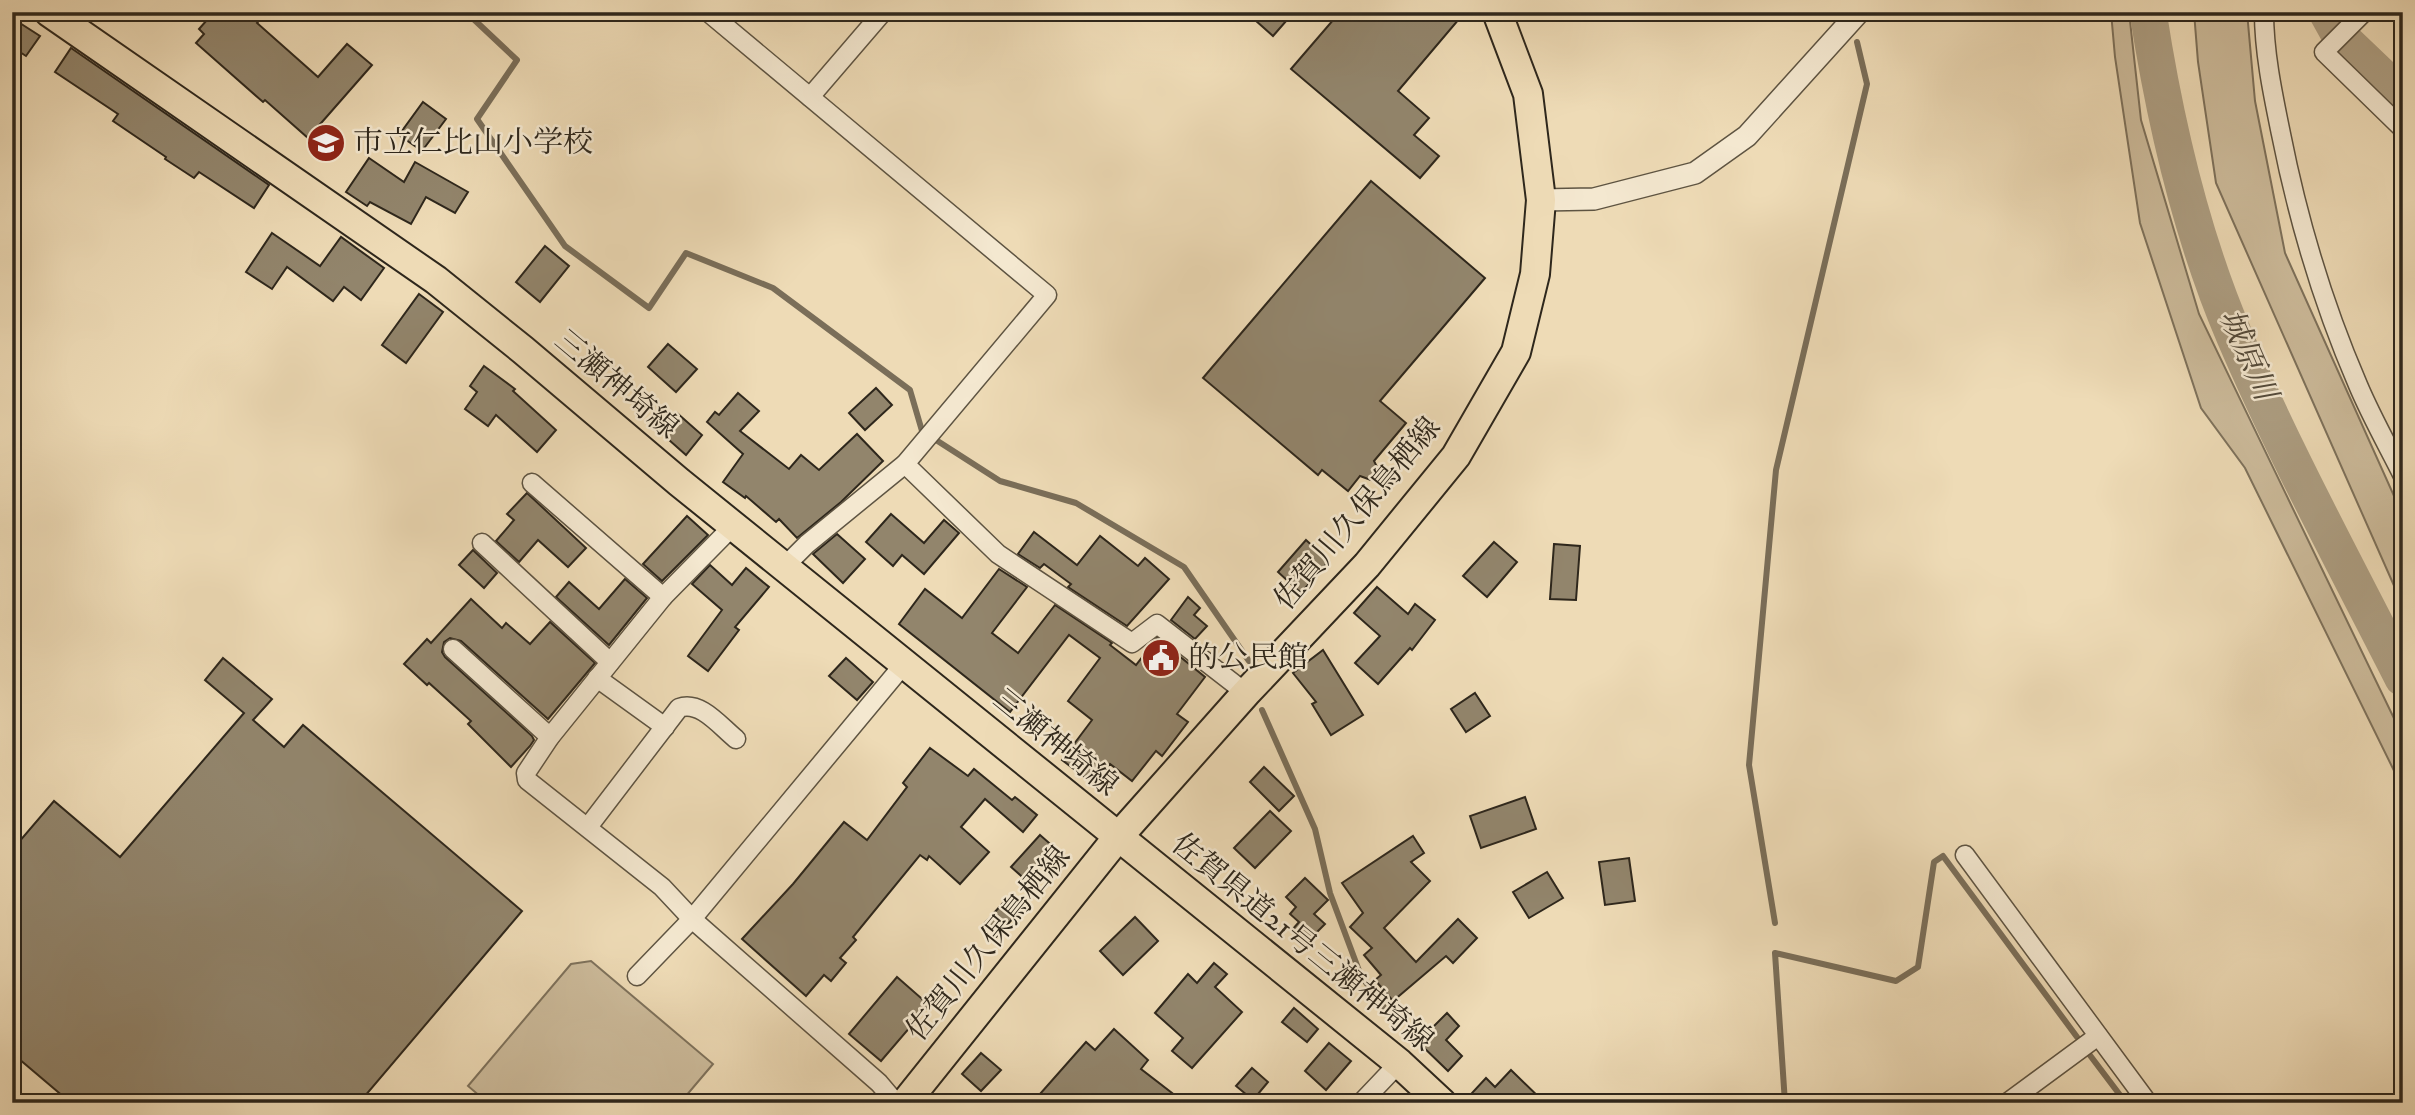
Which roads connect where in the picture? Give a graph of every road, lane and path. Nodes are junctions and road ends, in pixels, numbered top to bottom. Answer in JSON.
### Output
{"nodes":[{"id":1,"x":49,"y":12,"type":"edge"},
{"id":2,"x":708,"y":12,"type":"edge"},
{"id":3,"x":883,"y":12,"type":"edge"},
{"id":4,"x":1497,"y":12,"type":"edge"},
{"id":5,"x":1859,"y":12,"type":"edge"},
{"id":6,"x":2264,"y":12,"type":"edge"},
{"id":7,"x":2360,"y":16,"type":"edge"},
{"id":8,"x":810,"y":97,"type":"junction"},
{"id":9,"x":2403,"y":129,"type":"edge"},
{"id":10,"x":1541,"y":200,"type":"junction"},
{"id":11,"x":905,"y":464,"type":"junction"},
{"id":12,"x":2403,"y":476,"type":"edge"},
{"id":13,"x":532,"y":483,"type":"dead end"},
{"id":14,"x":733,"y":526,"type":"junction"},
{"id":15,"x":482,"y":543,"type":"dead end"},
{"id":16,"x":784,"y":567,"type":"junction"},
{"id":17,"x":663,"y":597,"type":"junction"},
{"id":18,"x":453,"y":649,"type":"dead end"},
{"id":19,"x":610,"y":662,"type":"junction"},
{"id":20,"x":904,"y":664,"type":"junction"},
{"id":21,"x":597,"y":678,"type":"junction"},
{"id":22,"x":1246,"y":693,"type":"junction"},
{"id":23,"x":665,"y":727,"type":"junction"},
{"id":24,"x":550,"y":737,"type":"junction"},
{"id":25,"x":736,"y":739,"type":"dead end"},
{"id":26,"x":588,"y":827,"type":"junction"},
{"id":27,"x":1118,"y":837,"type":"junction"},
{"id":28,"x":1965,"y":855,"type":"dead end"},
{"id":29,"x":692,"y":919,"type":"junction"},
{"id":30,"x":637,"y":976,"type":"dead end"},
{"id":31,"x":2098,"y":1036,"type":"junction"},
{"id":32,"x":1399,"y":1063,"type":"junction"},
{"id":33,"x":896,"y":1103,"type":"edge"},
{"id":34,"x":905,"y":1103,"type":"edge"},
{"id":35,"x":1361,"y":1103,"type":"edge"},
{"id":36,"x":1442,"y":1103,"type":"edge"},
{"id":37,"x":2007,"y":1103,"type":"edge"},
{"id":38,"x":2148,"y":1103,"type":"edge"}],
"edges":[{"from":1,"to":14,"type":"main road","name":"三瀬神埼線"},
{"from":2,"to":8,"type":"street"},
{"from":3,"to":8,"type":"street"},
{"from":4,"to":10,"type":"main road","name":"佐賀川久保鳥栖線"},
{"from":5,"to":10,"type":"street"},
{"from":6,"to":12,"type":"street"},
{"from":7,"to":9,"type":"street"},
{"from":8,"to":11,"type":"street"},
{"from":10,"to":22,"type":"main road","name":"佐賀川久保鳥栖線"},
{"from":11,"to":16,"type":"street"},
{"from":11,"to":22,"type":"street"},
{"from":13,"to":17,"type":"street"},
{"from":14,"to":16,"type":"main road","name":"三瀬神埼線"},
{"from":14,"to":17,"type":"street"},
{"from":15,"to":19,"type":"street"},
{"from":16,"to":20,"type":"main road","name":"三瀬神埼線"},
{"from":17,"to":19,"type":"street"},
{"from":18,"to":24,"type":"street"},
{"from":19,"to":21,"type":"street"},
{"from":20,"to":27,"type":"main road","name":"三瀬神埼線"},
{"from":20,"to":29,"type":"street"},
{"from":21,"to":23,"type":"street"},
{"from":21,"to":24,"type":"street"},
{"from":22,"to":27,"type":"main road","name":"佐賀川久保鳥栖線"},
{"from":23,"to":25,"type":"street"},
{"from":23,"to":26,"type":"street"},
{"from":24,"to":26,"type":"street"},
{"from":26,"to":29,"type":"street"},
{"from":27,"to":32,"type":"main road","name":"佐賀県道21号三瀬神埼線"},
{"from":27,"to":34,"type":"main road","name":"佐賀川久保鳥栖線"},
{"from":28,"to":31,"type":"street"},
{"from":29,"to":30,"type":"street"},
{"from":29,"to":33,"type":"street"},
{"from":31,"to":37,"type":"street"},
{"from":31,"to":38,"type":"street"},
{"from":32,"to":35,"type":"street"},
{"from":32,"to":36,"type":"main road","name":"佐賀県道21号三瀬神埼線"}]}
